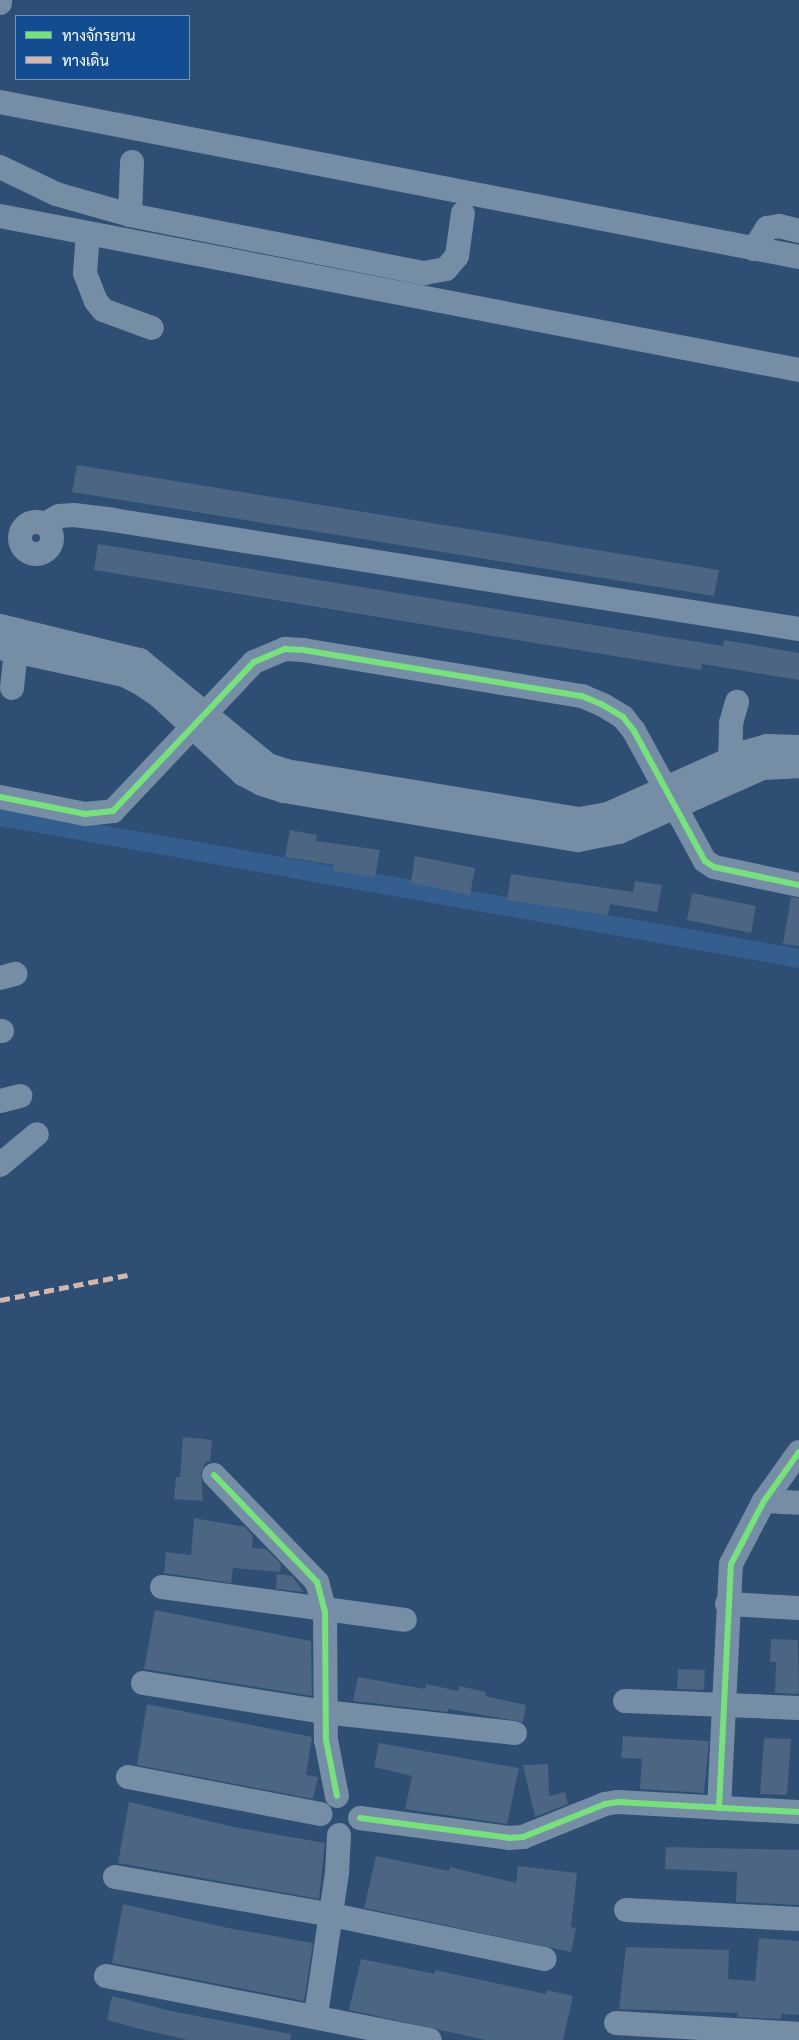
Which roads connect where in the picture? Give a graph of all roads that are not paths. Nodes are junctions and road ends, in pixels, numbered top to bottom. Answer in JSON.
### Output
{"nodes":[{"id":1,"x":0,"y":102,"type":"edge"},
{"id":2,"x":132,"y":162,"type":"dead end"},
{"id":3,"x":0,"y":167,"type":"edge"},
{"id":4,"x":463,"y":213,"type":"dead end"},
{"id":5,"x":130,"y":215,"type":"junction"},
{"id":6,"x":0,"y":216,"type":"edge"},
{"id":7,"x":799,"y":231,"type":"edge"},
{"id":8,"x":88,"y":233,"type":"junction"},
{"id":9,"x":754,"y":249,"type":"junction"},
{"id":10,"x":799,"y":257,"type":"edge"},
{"id":11,"x":152,"y":328,"type":"dead end"},
{"id":12,"x":799,"y":370,"type":"edge"},
{"id":13,"x":10,"y":539,"type":"edge"},
{"id":14,"x":0,"y":626,"type":"edge"},
{"id":15,"x":799,"y":629,"type":"edge"},
{"id":16,"x":57,"y":648,"type":"junction"},
{"id":17,"x":8,"y":649,"type":"edge"},
{"id":18,"x":12,"y":688,"type":"dead end"},
{"id":19,"x":736,"y":702,"type":"dead end"},
{"id":20,"x":200,"y":721,"type":"junction"},
{"id":21,"x":799,"y":747,"type":"edge"},
{"id":22,"x":730,"y":759,"type":"junction"},
{"id":23,"x":799,"y":766,"type":"edge"},
{"id":24,"x":0,"y":797,"type":"edge"},
{"id":25,"x":670,"y":797,"type":"junction"},
{"id":26,"x":799,"y":885,"type":"edge"},
{"id":27,"x":37,"y":1134,"type":"dead end"},
{"id":28,"x":0,"y":1165,"type":"edge"},
{"id":29,"x":799,"y":1452,"type":"edge"},
{"id":30,"x":214,"y":1475,"type":"dead end"},
{"id":31,"x":764,"y":1501,"type":"junction"},
{"id":32,"x":799,"y":1503,"type":"edge"},
{"id":33,"x":162,"y":1586,"type":"dead end"},
{"id":34,"x":727,"y":1604,"type":"junction"},
{"id":35,"x":799,"y":1608,"type":"edge"},
{"id":36,"x":325,"y":1611,"type":"junction"},
{"id":37,"x":405,"y":1620,"type":"dead end"},
{"id":38,"x":144,"y":1682,"type":"dead end"},
{"id":39,"x":626,"y":1702,"type":"dead end"},
{"id":40,"x":724,"y":1705,"type":"junction"},
{"id":41,"x":799,"y":1708,"type":"edge"},
{"id":42,"x":324,"y":1712,"type":"junction"},
{"id":43,"x":515,"y":1733,"type":"dead end"},
{"id":44,"x":128,"y":1777,"type":"dead end"},
{"id":45,"x":337,"y":1796,"type":"junction"},
{"id":46,"x":718,"y":1808,"type":"junction"},
{"id":47,"x":799,"y":1812,"type":"edge"},
{"id":48,"x":320,"y":1814,"type":"junction"},
{"id":49,"x":360,"y":1818,"type":"junction"},
{"id":50,"x":340,"y":1835,"type":"junction"},
{"id":51,"x":115,"y":1877,"type":"dead end"},
{"id":52,"x":626,"y":1910,"type":"dead end"},
{"id":53,"x":332,"y":1915,"type":"junction"},
{"id":54,"x":799,"y":1919,"type":"edge"},
{"id":55,"x":545,"y":1959,"type":"dead end"},
{"id":56,"x":106,"y":1976,"type":"dead end"},
{"id":57,"x":316,"y":2015,"type":"junction"},
{"id":58,"x":616,"y":2023,"type":"dead end"},
{"id":59,"x":799,"y":2034,"type":"edge"},
{"id":60,"x":430,"y":2040,"type":"edge"}],
"edges":[{"from":1,"to":9,"type":"street"},
{"from":2,"to":5,"type":"street"},
{"from":3,"to":5,"type":"street"},
{"from":4,"to":5,"type":"street"},
{"from":6,"to":8,"type":"street"},
{"from":7,"to":9,"type":"street"},
{"from":8,"to":11,"type":"street"},
{"from":8,"to":12,"type":"street"},
{"from":9,"to":10,"type":"street"},
{"from":13,"to":15,"type":"street"},
{"from":14,"to":16,"type":"street"},
{"from":16,"to":17,"type":"street"},
{"from":16,"to":20,"type":"street"},
{"from":17,"to":18,"type":"street"},
{"from":19,"to":22,"type":"street"},
{"from":20,"to":24,"type":"street"},
{"from":20,"to":25,"type":"street"},
{"from":20,"to":25,"type":"street"},
{"from":21,"to":22,"type":"street"},
{"from":22,"to":25,"type":"street"},
{"from":23,"to":25,"type":"street"},
{"from":25,"to":26,"type":"street"},
{"from":27,"to":28,"type":"street"},
{"from":29,"to":31,"type":"street"},
{"from":30,"to":36,"type":"street"},
{"from":31,"to":32,"type":"street"},
{"from":31,"to":34,"type":"street"},
{"from":33,"to":36,"type":"street"},
{"from":34,"to":35,"type":"street"},
{"from":34,"to":40,"type":"street"},
{"from":36,"to":37,"type":"street"},
{"from":36,"to":42,"type":"street"},
{"from":38,"to":42,"type":"street"},
{"from":39,"to":40,"type":"street"},
{"from":40,"to":41,"type":"street"},
{"from":40,"to":46,"type":"street"},
{"from":42,"to":43,"type":"street"},
{"from":42,"to":45,"type":"street"},
{"from":44,"to":48,"type":"street"},
{"from":45,"to":48,"type":"street"},
{"from":45,"to":49,"type":"street"},
{"from":46,"to":47,"type":"street"},
{"from":46,"to":49,"type":"street"},
{"from":48,"to":50,"type":"street"},
{"from":49,"to":50,"type":"street"},
{"from":50,"to":53,"type":"street"},
{"from":51,"to":53,"type":"street"},
{"from":52,"to":54,"type":"street"},
{"from":53,"to":55,"type":"street"},
{"from":53,"to":57,"type":"street"},
{"from":56,"to":57,"type":"street"},
{"from":57,"to":60,"type":"street"},
{"from":58,"to":59,"type":"street"}]}
